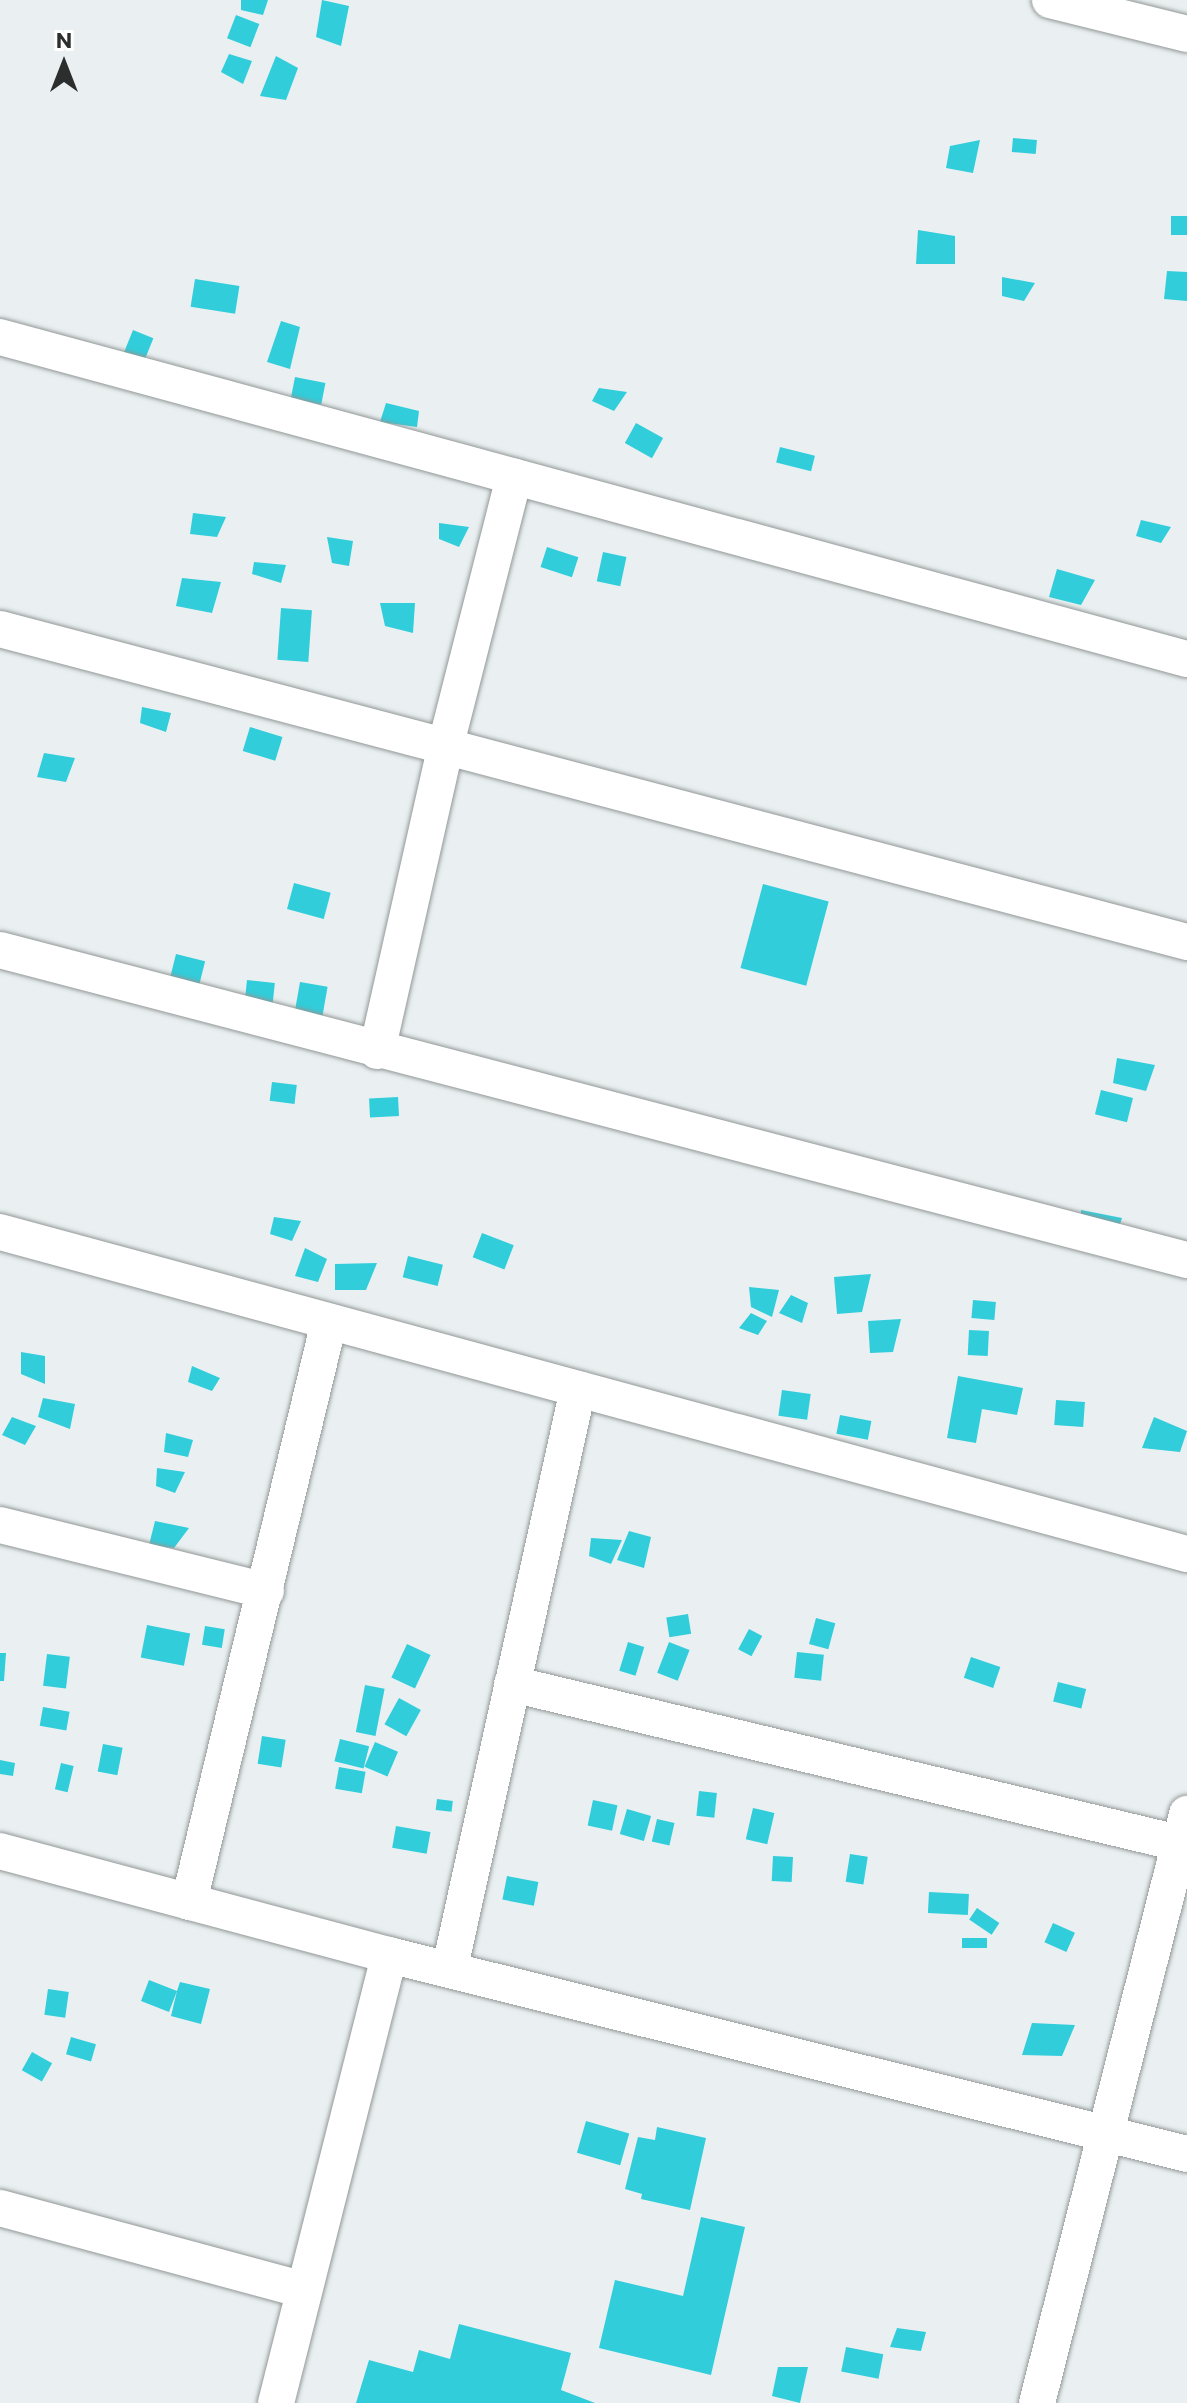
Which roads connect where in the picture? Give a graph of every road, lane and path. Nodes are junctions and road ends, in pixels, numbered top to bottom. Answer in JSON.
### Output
{"nodes":[{"id":1,"x":1050,"y":0,"type":"edge"},
{"id":2,"x":1187,"y":34,"type":"edge"},
{"id":3,"x":0,"y":337,"type":"edge"},
{"id":4,"x":514,"y":477,"type":"junction"},
{"id":5,"x":0,"y":629,"type":"edge"},
{"id":6,"x":1187,"y":659,"type":"edge"},
{"id":7,"x":446,"y":744,"type":"junction"},
{"id":8,"x":1187,"y":942,"type":"edge"},
{"id":9,"x":0,"y":950,"type":"edge"},
{"id":10,"x":377,"y":1051,"type":"junction"},
{"id":11,"x":0,"y":1232,"type":"edge"},
{"id":12,"x":1187,"y":1260,"type":"edge"},
{"id":13,"x":329,"y":1322,"type":"junction"},
{"id":14,"x":578,"y":1389,"type":"junction"},
{"id":15,"x":0,"y":1525,"type":"edge"},
{"id":16,"x":1187,"y":1554,"type":"edge"},
{"id":17,"x":266,"y":1591,"type":"junction"},
{"id":18,"x":512,"y":1684,"type":"junction"},
{"id":19,"x":1185,"y":1834,"type":"edge"},
{"id":20,"x":0,"y":1851,"type":"edge"},
{"id":21,"x":189,"y":1902,"type":"junction"},
{"id":22,"x":389,"y":1955,"type":"junction"},
{"id":23,"x":450,"y":1967,"type":"junction"},
{"id":24,"x":1105,"y":2132,"type":"junction"},
{"id":25,"x":1187,"y":2154,"type":"edge"},
{"id":26,"x":0,"y":2208,"type":"edge"},
{"id":27,"x":304,"y":2290,"type":"junction"},
{"id":28,"x":276,"y":2403,"type":"edge"},
{"id":29,"x":1037,"y":2403,"type":"edge"}],
"edges":[{"from":1,"to":2,"type":"street"},
{"from":3,"to":4,"type":"street"},
{"from":4,"to":6,"type":"street"},
{"from":4,"to":7,"type":"street"},
{"from":5,"to":7,"type":"street"},
{"from":7,"to":8,"type":"street"},
{"from":7,"to":10,"type":"street"},
{"from":9,"to":10,"type":"street"},
{"from":10,"to":12,"type":"street"},
{"from":11,"to":13,"type":"street"},
{"from":13,"to":14,"type":"street"},
{"from":13,"to":17,"type":"street"},
{"from":14,"to":16,"type":"street"},
{"from":14,"to":18,"type":"street"},
{"from":15,"to":17,"type":"street"},
{"from":17,"to":21,"type":"street"},
{"from":18,"to":19,"type":"street"},
{"from":18,"to":23,"type":"street"},
{"from":19,"to":24,"type":"street"},
{"from":20,"to":21,"type":"street"},
{"from":21,"to":22,"type":"street"},
{"from":22,"to":23,"type":"street"},
{"from":22,"to":27,"type":"street"},
{"from":23,"to":24,"type":"street"},
{"from":24,"to":25,"type":"street"},
{"from":24,"to":29,"type":"street"},
{"from":26,"to":27,"type":"street"},
{"from":27,"to":28,"type":"street"}]}
